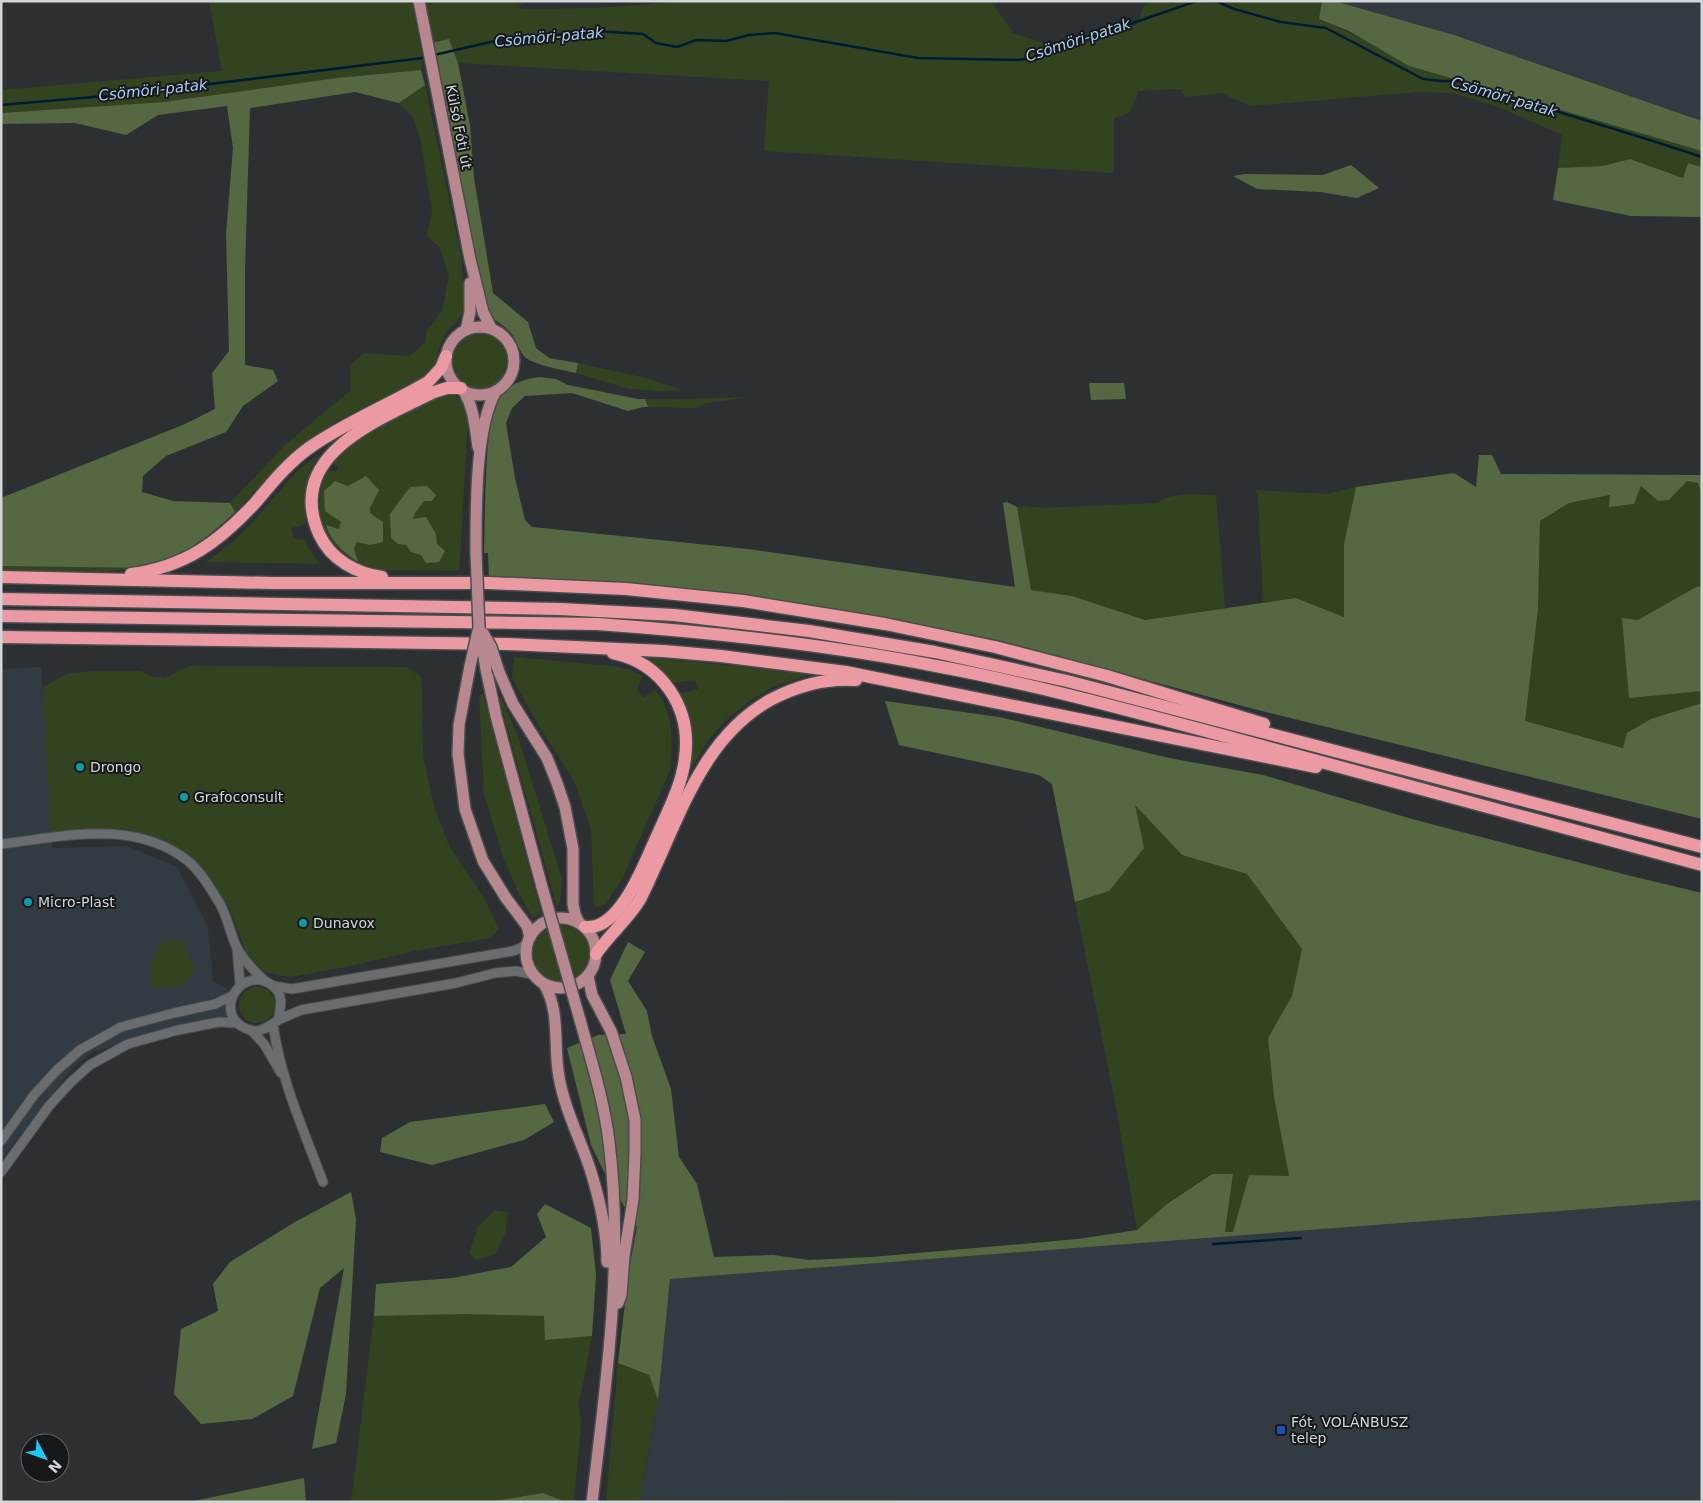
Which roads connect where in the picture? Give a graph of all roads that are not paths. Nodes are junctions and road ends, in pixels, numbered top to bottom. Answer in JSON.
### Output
{"nodes":[{"id":1,"x":419,"y":1,"type":"edge"},
{"id":2,"x":470,"y":259,"type":"junction"},
{"id":3,"x":491,"y":328,"type":"junction"},
{"id":4,"x":466,"y":330,"type":"junction"},
{"id":5,"x":446,"y":356,"type":"junction"},
{"id":6,"x":462,"y":390,"type":"junction"},
{"id":7,"x":496,"y":391,"type":"junction"},
{"id":8,"x":479,"y":458,"type":"junction"},
{"id":9,"x":1,"y":577,"type":"edge"},
{"id":10,"x":100,"y":578,"type":"junction"},
{"id":11,"x":410,"y":582,"type":"junction"},
{"id":12,"x":1,"y":599,"type":"edge"},
{"id":13,"x":1,"y":616,"type":"edge"},
{"id":14,"x":480,"y":627,"type":"junction"},
{"id":15,"x":1,"y":637,"type":"edge"},
{"id":16,"x":591,"y":647,"type":"junction"},
{"id":17,"x":887,"y":680,"type":"junction"},
{"id":18,"x":1307,"y":744,"type":"junction"},
{"id":19,"x":1353,"y":770,"type":"junction"},
{"id":20,"x":1,"y":844,"type":"edge"},
{"id":21,"x":1702,"y":847,"type":"edge"},
{"id":22,"x":1702,"y":865,"type":"edge"},
{"id":23,"x":582,"y":925,"type":"junction"},
{"id":24,"x":529,"y":939,"type":"junction"},
{"id":25,"x":237,"y":948,"type":"junction"},
{"id":26,"x":596,"y":954,"type":"junction"},
{"id":27,"x":534,"y":975,"type":"junction"},
{"id":28,"x":588,"y":976,"type":"junction"},
{"id":29,"x":269,"y":983,"type":"junction"},
{"id":30,"x":240,"y":984,"type":"junction"},
{"id":31,"x":544,"y":984,"type":"junction"},
{"id":32,"x":232,"y":996,"type":"junction"},
{"id":33,"x":276,"y":1022,"type":"junction"},
{"id":34,"x":237,"y":1023,"type":"junction"},
{"id":35,"x":251,"y":1030,"type":"junction"},
{"id":36,"x":288,"y":1084,"type":"junction"},
{"id":37,"x":1,"y":1141,"type":"edge"},
{"id":38,"x":1,"y":1172,"type":"edge"},
{"id":39,"x":322,"y":1182,"type":"dead end"},
{"id":40,"x":612,"y":1319,"type":"junction"},
{"id":41,"x":592,"y":1502,"type":"edge"}],
"edges":[{"from":1,"to":2,"type":"main road","name":"Külső Fóti út"},
{"from":2,"to":3,"type":"main road","name":"Külső Fóti út"},
{"from":2,"to":4,"type":"main road","name":"Külső Fóti út"},
{"from":3,"to":4,"type":"main road"},
{"from":3,"to":7,"type":"main road"},
{"from":4,"to":5,"type":"main road"},
{"from":5,"to":6,"type":"main road"},
{"from":5,"to":10,"type":"highway"},
{"from":6,"to":7,"type":"main road"},
{"from":6,"to":8,"type":"main road"},
{"from":6,"to":11,"type":"highway"},
{"from":7,"to":8,"type":"main road"},
{"from":8,"to":14,"type":"main road","bridge":true},
{"from":9,"to":10,"type":"highway"},
{"from":10,"to":11,"type":"highway"},
{"from":11,"to":18,"type":"highway"},
{"from":12,"to":18,"type":"highway"},
{"from":13,"to":19,"type":"highway"},
{"from":14,"to":23,"type":"main road","bridge":true},
{"from":14,"to":24,"type":"main road","bridge":true},
{"from":14,"to":40,"type":"main road","bridge":true},
{"from":15,"to":16,"type":"highway"},
{"from":16,"to":17,"type":"highway"},
{"from":16,"to":23,"type":"highway"},
{"from":17,"to":19,"type":"highway"},
{"from":17,"to":26,"type":"highway"},
{"from":18,"to":21,"type":"highway"},
{"from":19,"to":22,"type":"highway"},
{"from":20,"to":25,"type":"street"},
{"from":23,"to":24,"type":"main road"},
{"from":23,"to":26,"type":"main road"},
{"from":24,"to":27,"type":"main road"},
{"from":24,"to":29,"type":"street"},
{"from":25,"to":29,"type":"street"},
{"from":25,"to":30,"type":"street"},
{"from":26,"to":28,"type":"main road"},
{"from":27,"to":31,"type":"main road"},
{"from":27,"to":33,"type":"street"},
{"from":28,"to":31,"type":"main road"},
{"from":28,"to":40,"type":"main road"},
{"from":29,"to":30,"type":"street"},
{"from":29,"to":33,"type":"street"},
{"from":30,"to":32,"type":"street"},
{"from":31,"to":40,"type":"main road"},
{"from":32,"to":34,"type":"street"},
{"from":32,"to":37,"type":"street"},
{"from":33,"to":35,"type":"street"},
{"from":33,"to":36,"type":"street"},
{"from":34,"to":35,"type":"street"},
{"from":34,"to":38,"type":"street"},
{"from":35,"to":36,"type":"street"},
{"from":36,"to":39,"type":"street"},
{"from":40,"to":41,"type":"main road"}]}
